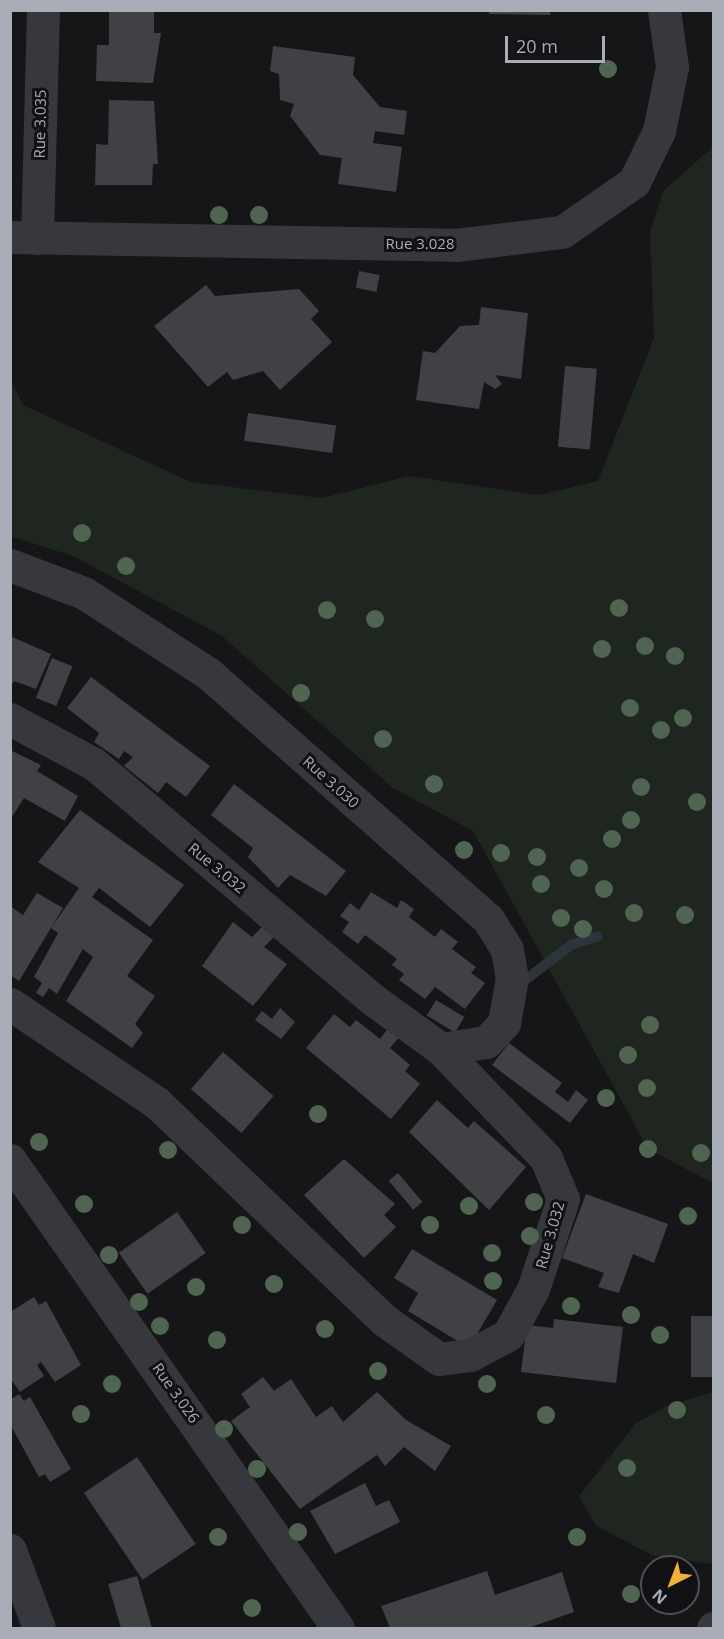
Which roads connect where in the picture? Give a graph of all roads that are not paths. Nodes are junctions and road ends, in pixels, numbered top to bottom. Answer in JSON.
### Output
{"nodes":[{"id":1,"x":43,"y":10,"type":"edge"},
{"id":2,"x":664,"y":10,"type":"edge"},
{"id":3,"x":24,"y":238,"type":"edge"},
{"id":4,"x":10,"y":565,"type":"edge"},
{"id":5,"x":10,"y":718,"type":"edge"},
{"id":6,"x":10,"y":1004,"type":"edge"},
{"id":7,"x":441,"y":1049,"type":"junction"},
{"id":8,"x":10,"y":1160,"type":"edge"},
{"id":9,"x":10,"y":1550,"type":"edge"},
{"id":10,"x":39,"y":1629,"type":"edge"},
{"id":11,"x":338,"y":1629,"type":"edge"}],
"edges":[{"from":1,"to":3,"type":"street","name":"Rue 3.035"},
{"from":2,"to":3,"type":"street","name":"Rue 3.028"},
{"from":4,"to":7,"type":"street","name":"Rue 3.030"},
{"from":5,"to":7,"type":"street","name":"Rue 3.032"},
{"from":6,"to":7,"type":"street","name":"Rue 3.032"},
{"from":8,"to":11,"type":"street","name":"Rue 3.026"},
{"from":9,"to":10,"type":"street"}]}
